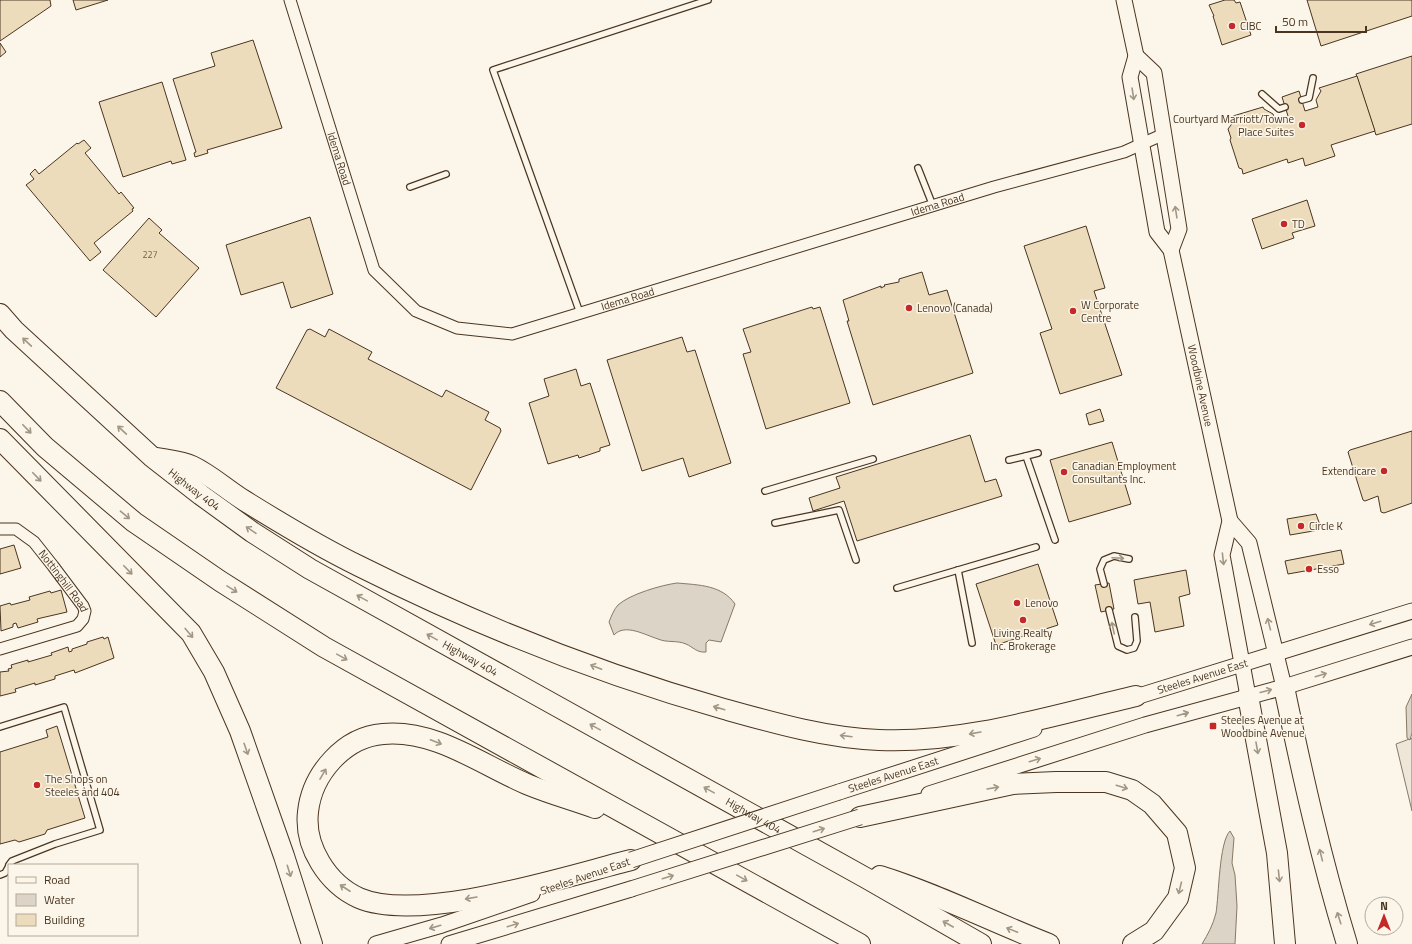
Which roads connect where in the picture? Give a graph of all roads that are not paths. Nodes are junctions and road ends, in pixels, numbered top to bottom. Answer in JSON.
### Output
{"nodes":[{"id":1,"x":290,"y":0,"type":"edge"},
{"id":2,"x":708,"y":0,"type":"edge"},
{"id":3,"x":1124,"y":0,"type":"edge"},
{"id":4,"x":693,"y":2,"type":"edge"},
{"id":5,"x":1136,"y":56,"type":"junction"},
{"id":6,"x":1313,"y":78,"type":"dead end"},
{"id":7,"x":1262,"y":94,"type":"dead end"},
{"id":8,"x":1302,"y":100,"type":"dead end"},
{"id":9,"x":1285,"y":107,"type":"dead end"},
{"id":10,"x":1164,"y":134,"type":"junction"},
{"id":11,"x":1142,"y":144,"type":"junction"},
{"id":12,"x":918,"y":168,"type":"dead end"},
{"id":13,"x":446,"y":174,"type":"dead end"},
{"id":14,"x":410,"y":187,"type":"dead end"},
{"id":15,"x":933,"y":206,"type":"junction"},
{"id":16,"x":1171,"y":250,"type":"junction"},
{"id":17,"x":580,"y":313,"type":"junction"},
{"id":18,"x":0,"y":314,"type":"edge"},
{"id":19,"x":0,"y":401,"type":"edge"},
{"id":20,"x":0,"y":439,"type":"edge"},
{"id":21,"x":1038,"y":453,"type":"dead end"},
{"id":22,"x":151,"y":456,"type":"junction"},
{"id":23,"x":1026,"y":456,"type":"junction"},
{"id":24,"x":872,"y":459,"type":"dead end"},
{"id":25,"x":1009,"y":460,"type":"dead end"},
{"id":26,"x":765,"y":491,"type":"dead end"},
{"id":27,"x":1230,"y":521,"type":"junction"},
{"id":28,"x":775,"y":523,"type":"dead end"},
{"id":29,"x":0,"y":529,"type":"edge"},
{"id":30,"x":1055,"y":540,"type":"dead end"},
{"id":31,"x":1036,"y":547,"type":"dead end"},
{"id":32,"x":1129,"y":558,"type":"dead end"},
{"id":33,"x":856,"y":560,"type":"dead end"},
{"id":34,"x":958,"y":570,"type":"junction"},
{"id":35,"x":1104,"y":584,"type":"dead end"},
{"id":36,"x":897,"y":588,"type":"dead end"},
{"id":37,"x":1109,"y":610,"type":"dead end"},
{"id":38,"x":1412,"y":611,"type":"edge"},
{"id":39,"x":1135,"y":617,"type":"dead end"},
{"id":40,"x":972,"y":643,"type":"dead end"},
{"id":41,"x":1412,"y":647,"type":"edge"},
{"id":42,"x":0,"y":650,"type":"edge"},
{"id":43,"x":1276,"y":653,"type":"junction"},
{"id":44,"x":1242,"y":664,"type":"junction"},
{"id":45,"x":1284,"y":687,"type":"junction"},
{"id":46,"x":1136,"y":696,"type":"junction"},
{"id":47,"x":1248,"y":696,"type":"junction"},
{"id":48,"x":0,"y":727,"type":"edge"},
{"id":49,"x":860,"y":817,"type":"junction"},
{"id":50,"x":646,"y":825,"type":"junction"},
{"id":51,"x":631,"y":860,"type":"junction"},
{"id":52,"x":841,"y":863,"type":"junction"},
{"id":53,"x":10,"y":864,"type":"edge"},
{"id":54,"x":8,"y":867,"type":"edge"},
{"id":55,"x":0,"y":875,"type":"edge"},
{"id":56,"x":312,"y":944,"type":"edge"},
{"id":57,"x":376,"y":944,"type":"edge"},
{"id":58,"x":449,"y":944,"type":"edge"},
{"id":59,"x":860,"y":944,"type":"edge"},
{"id":60,"x":981,"y":944,"type":"edge"},
{"id":61,"x":1049,"y":944,"type":"edge"},
{"id":62,"x":1133,"y":944,"type":"edge"},
{"id":63,"x":1285,"y":944,"type":"edge"},
{"id":64,"x":1347,"y":944,"type":"edge"}],
"edges":[{"from":1,"to":17,"type":"street","name":"Idema Road"},
{"from":2,"to":4,"type":"lane"},
{"from":3,"to":5,"type":"main road","name":"Woodbine Avenue"},
{"from":4,"to":17,"type":"lane"},
{"from":5,"to":10,"type":"main road"},
{"from":5,"to":11,"type":"main road","name":"Woodbine Avenue","one_way":true},
{"from":6,"to":8,"type":"lane"},
{"from":7,"to":9,"type":"lane"},
{"from":10,"to":11,"type":"street","name":"Idema Road"},
{"from":16,"to":10,"type":"main road","one_way":true},
{"from":11,"to":15,"type":"street","name":"Idema Road"},
{"from":11,"to":16,"type":"main road","name":"Woodbine Avenue"},
{"from":12,"to":15,"type":"lane"},
{"from":13,"to":14,"type":"lane"},
{"from":15,"to":17,"type":"street","name":"Idema Road"},
{"from":16,"to":27,"type":"main road","name":"Woodbine Avenue"},
{"from":22,"to":18,"type":"highway","name":"Highway 404","one_way":true},
{"from":19,"to":50,"type":"highway","one_way":true},
{"from":20,"to":56,"type":"highway","one_way":true},
{"from":21,"to":23,"type":"lane"},
{"from":46,"to":22,"type":"highway","one_way":true},
{"from":52,"to":22,"type":"highway","name":"Highway 404","one_way":true},
{"from":23,"to":25,"type":"lane"},
{"from":23,"to":30,"type":"lane"},
{"from":24,"to":26,"type":"lane"},
{"from":43,"to":27,"type":"main road","name":"Woodbine Avenue","one_way":true},
{"from":27,"to":44,"type":"main road","name":"Woodbine Avenue","one_way":true},
{"from":28,"to":33,"type":"lane"},
{"from":29,"to":42,"type":"street","name":"Nottinghill Road"},
{"from":31,"to":34,"type":"lane"},
{"from":35,"to":32,"type":"lane","one_way":true},
{"from":34,"to":36,"type":"lane"},
{"from":34,"to":40,"type":"lane"},
{"from":39,"to":37,"type":"lane","one_way":true},
{"from":38,"to":43,"type":"main road","name":"Steeles Avenue East","one_way":true},
{"from":45,"to":41,"type":"main road","one_way":true},
{"from":43,"to":44,"type":"main road","name":"Steeles Avenue East"},
{"from":43,"to":45,"type":"main road","name":"Woodbine Avenue"},
{"from":44,"to":46,"type":"main road","name":"Steeles Avenue East"},
{"from":44,"to":47,"type":"main road","name":"Woodbine Avenue"},
{"from":47,"to":45,"type":"main road","one_way":true},
{"from":64,"to":45,"type":"highway","one_way":true},
{"from":46,"to":51,"type":"main road","name":"Steeles Avenue East","bridge":true},
{"from":49,"to":47,"type":"main road","one_way":true},
{"from":47,"to":63,"type":"highway","one_way":true},
{"from":48,"to":53,"type":"lane"},
{"from":58,"to":49,"type":"main road","one_way":true,"bridge":true},
{"from":49,"to":62,"type":"highway","one_way":true},
{"from":51,"to":50,"type":"highway","one_way":true},
{"from":50,"to":59,"type":"highway","one_way":true},
{"from":51,"to":57,"type":"main road","name":"Steeles Avenue East","one_way":true},
{"from":60,"to":52,"type":"highway","name":"Highway 404","one_way":true},
{"from":61,"to":52,"type":"highway","one_way":true},
{"from":54,"to":55,"type":"lane"}]}
